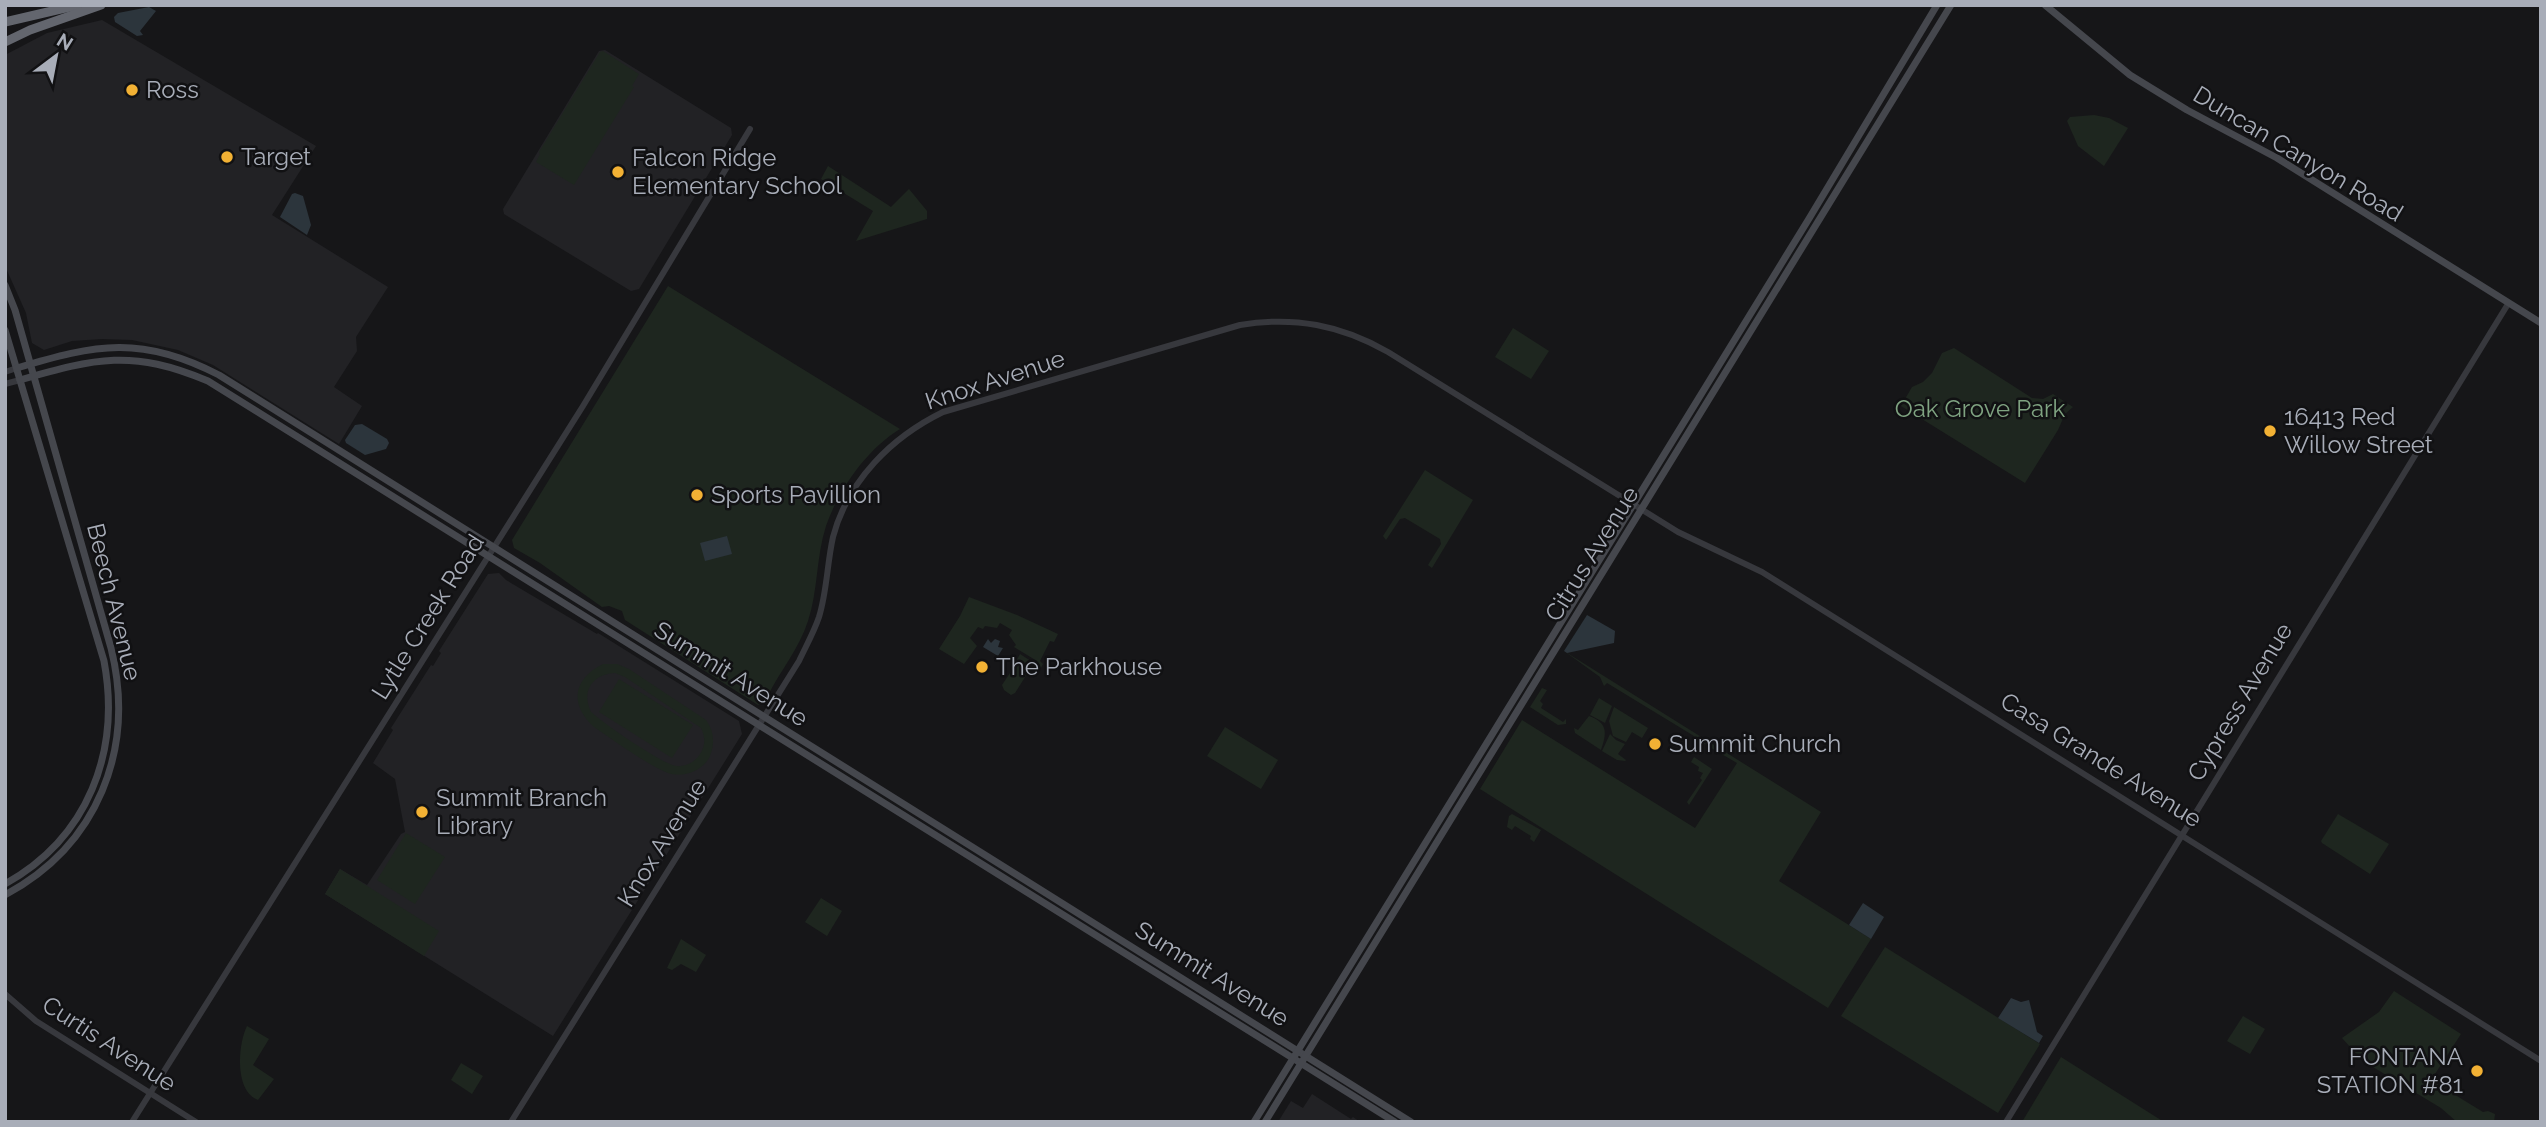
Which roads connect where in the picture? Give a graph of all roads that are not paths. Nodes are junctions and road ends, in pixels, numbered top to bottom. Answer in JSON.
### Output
{"nodes":[{"id":1,"x":78,"y":5,"type":"edge"},
{"id":2,"x":101,"y":5,"type":"edge"},
{"id":3,"x":1937,"y":5,"type":"edge"},
{"id":4,"x":1951,"y":5,"type":"edge"},
{"id":5,"x":2045,"y":5,"type":"edge"},
{"id":6,"x":5,"y":22,"type":"edge"},
{"id":7,"x":5,"y":42,"type":"edge"},
{"id":8,"x":750,"y":129,"type":"dead end"},
{"id":9,"x":5,"y":285,"type":"edge"},
{"id":10,"x":2508,"y":304,"type":"junction"},
{"id":11,"x":2541,"y":324,"type":"edge"},
{"id":12,"x":5,"y":330,"type":"edge"},
{"id":13,"x":30,"y":364,"type":"junction"},
{"id":14,"x":17,"y":368,"type":"junction"},
{"id":15,"x":5,"y":372,"type":"edge"},
{"id":16,"x":32,"y":376,"type":"junction"},
{"id":17,"x":20,"y":380,"type":"junction"},
{"id":18,"x":5,"y":384,"type":"edge"},
{"id":19,"x":1634,"y":505,"type":"junction"},
{"id":20,"x":1642,"y":510,"type":"junction"},
{"id":21,"x":495,"y":548,"type":"junction"},
{"id":22,"x":489,"y":558,"type":"junction"},
{"id":23,"x":761,"y":721,"type":"junction"},
{"id":24,"x":2183,"y":834,"type":"junction"},
{"id":25,"x":5,"y":884,"type":"edge"},
{"id":26,"x":5,"y":895,"type":"edge"},
{"id":27,"x":5,"y":994,"type":"edge"},
{"id":28,"x":1298,"y":1051,"type":"junction"},
{"id":29,"x":1293,"y":1059,"type":"junction"},
{"id":30,"x":1304,"y":1060,"type":"junction"},
{"id":31,"x":2541,"y":1061,"type":"edge"},
{"id":32,"x":150,"y":1094,"type":"junction"},
{"id":33,"x":132,"y":1122,"type":"edge"},
{"id":34,"x":196,"y":1122,"type":"edge"},
{"id":35,"x":511,"y":1122,"type":"edge"},
{"id":36,"x":1254,"y":1122,"type":"edge"},
{"id":37,"x":1265,"y":1122,"type":"edge"},
{"id":38,"x":1395,"y":1122,"type":"edge"},
{"id":39,"x":1411,"y":1122,"type":"edge"},
{"id":40,"x":2006,"y":1122,"type":"edge"}],
"edges":[{"from":1,"to":6,"type":"highway"},
{"from":2,"to":7,"type":"highway"},
{"from":3,"to":19,"type":"main road","name":"Citrus Avenue"},
{"from":4,"to":20,"type":"main road","name":"Citrus Avenue"},
{"from":5,"to":10,"type":"main road","name":"Duncan Canyon Road"},
{"from":8,"to":21,"type":"street","name":"Lytle Creek Road"},
{"from":9,"to":13,"type":"main road","name":"Beech Avenue"},
{"from":10,"to":11,"type":"main road","name":"Duncan Canyon Road"},
{"from":10,"to":24,"type":"street","name":"Cypress Avenue"},
{"from":12,"to":14,"type":"main road","name":"Beech Avenue"},
{"from":13,"to":14,"type":"main road","name":"Summit Avenue"},
{"from":13,"to":16,"type":"main road","name":"Beech Avenue"},
{"from":13,"to":21,"type":"main road","name":"Summit Avenue"},
{"from":14,"to":15,"type":"street","name":"Summit Avenue"},
{"from":14,"to":17,"type":"main road","name":"Beech Avenue"},
{"from":16,"to":17,"type":"main road","name":"Summit Avenue"},
{"from":16,"to":22,"type":"main road","name":"Summit Avenue"},
{"from":16,"to":26,"type":"main road","name":"Beech Avenue"},
{"from":17,"to":18,"type":"street","name":"Summit Avenue"},
{"from":17,"to":25,"type":"main road","name":"Beech Avenue"},
{"from":19,"to":20,"type":"street","name":"Casa Grande Avenue"},
{"from":19,"to":23,"type":"street","name":"Knox Avenue"},
{"from":19,"to":28,"type":"main road","name":"Citrus Avenue"},
{"from":20,"to":24,"type":"street","name":"Casa Grande Avenue"},
{"from":20,"to":30,"type":"main road","name":"Citrus Avenue"},
{"from":21,"to":22,"type":"street","name":"Lytle Creek Road"},
{"from":21,"to":23,"type":"main road","name":"Summit Avenue"},
{"from":22,"to":23,"type":"main road","name":"Summit Avenue"},
{"from":22,"to":32,"type":"street","name":"Lytle Creek Road"},
{"from":23,"to":28,"type":"main road","name":"Summit Avenue"},
{"from":23,"to":29,"type":"main road","name":"Summit Avenue"},
{"from":23,"to":35,"type":"street","name":"Knox Avenue"},
{"from":24,"to":31,"type":"street","name":"Casa Grande Avenue"},
{"from":24,"to":40,"type":"street","name":"Cypress Avenue"},
{"from":27,"to":32,"type":"street","name":"Curtis Avenue"},
{"from":28,"to":29,"type":"main road","name":"Citrus Avenue"},
{"from":28,"to":30,"type":"main road","name":"Summit Avenue"},
{"from":29,"to":30,"type":"main road","name":"Summit Avenue"},
{"from":29,"to":36,"type":"main road","name":"Citrus Avenue"},
{"from":30,"to":37,"type":"main road","name":"Citrus Avenue"},
{"from":30,"to":38,"type":"main road","name":"Summit Avenue"},
{"from":30,"to":39,"type":"main road","name":"Summit Avenue"},
{"from":32,"to":33,"type":"street","name":"Lytle Creek Road"},
{"from":32,"to":34,"type":"street","name":"Curtis Avenue"}]}
